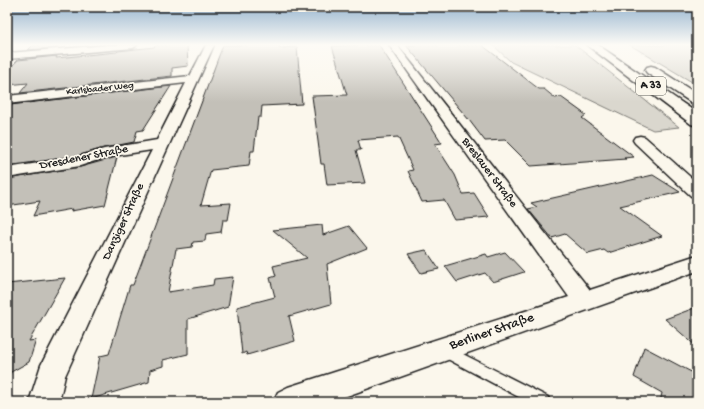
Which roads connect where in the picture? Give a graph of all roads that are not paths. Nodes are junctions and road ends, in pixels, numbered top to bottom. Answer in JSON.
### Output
{"nodes":[{"id":1,"x":201,"y":64,"type":"edge"},
{"id":2,"x":407,"y":64,"type":"edge"},
{"id":3,"x":619,"y":64,"type":"edge"},
{"id":4,"x":642,"y":64,"type":"edge"},
{"id":5,"x":194,"y":79,"type":"junction"},
{"id":6,"x":7,"y":100,"type":"edge"},
{"id":7,"x":697,"y":100,"type":"edge"},
{"id":8,"x":697,"y":121,"type":"edge"},
{"id":9,"x":640,"y":140,"type":"dead end"},
{"id":10,"x":161,"y":144,"type":"junction"},
{"id":11,"x":7,"y":173,"type":"edge"},
{"id":12,"x":697,"y":192,"type":"edge"},
{"id":13,"x":697,"y":263,"type":"edge"},
{"id":14,"x":585,"y":301,"type":"junction"},
{"id":15,"x":442,"y":349,"type":"junction"},
{"id":16,"x":44,"y":402,"type":"edge"},
{"id":17,"x":288,"y":402,"type":"edge"},
{"id":18,"x":543,"y":402,"type":"edge"}],
"edges":[{"from":1,"to":5,"type":"street","name":"Danziger Straße"},
{"from":2,"to":14,"type":"street","name":"Breslauer Straße"},
{"from":3,"to":8,"type":"highway","number":"A 33"},
{"from":4,"to":7,"type":"highway","number":"A 33"},
{"from":5,"to":6,"type":"street","name":"Karlsbader Weg"},
{"from":5,"to":10,"type":"street","name":"Danziger Straße"},
{"from":9,"to":12,"type":"street"},
{"from":10,"to":11,"type":"street","name":"Dresdener Straße"},
{"from":10,"to":16,"type":"street","name":"Danziger Straße"},
{"from":13,"to":14,"type":"street","name":"Berliner Straße"},
{"from":14,"to":15,"type":"street","name":"Berliner Straße"},
{"from":15,"to":17,"type":"street","name":"Berliner Straße"},
{"from":15,"to":18,"type":"lane"}]}
